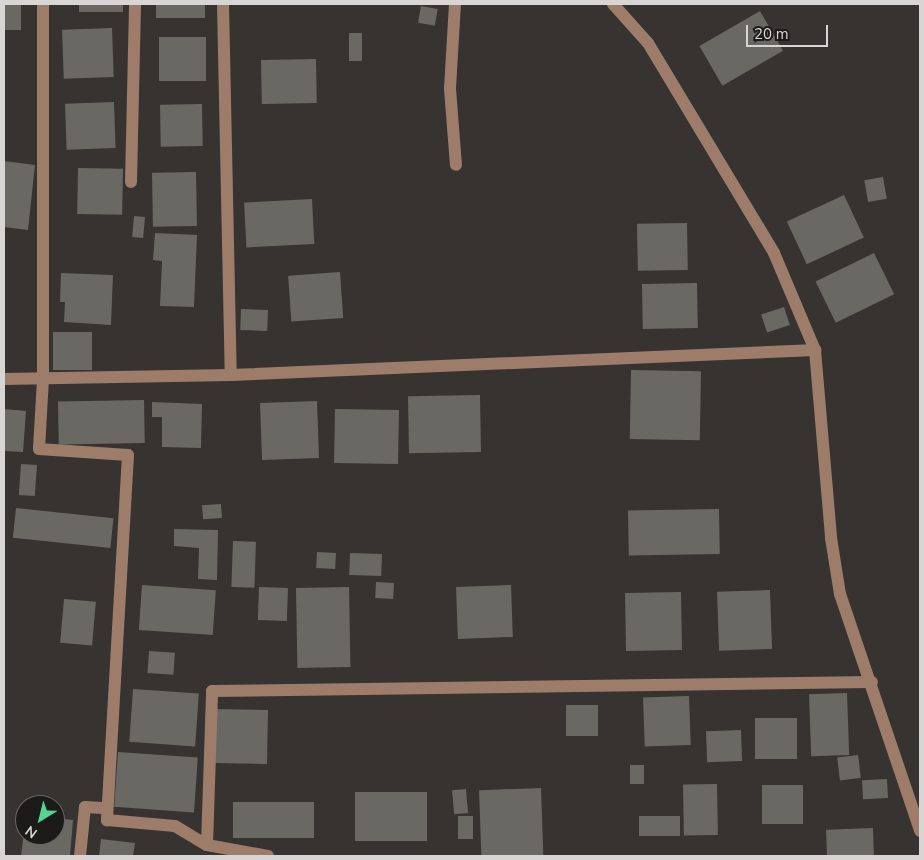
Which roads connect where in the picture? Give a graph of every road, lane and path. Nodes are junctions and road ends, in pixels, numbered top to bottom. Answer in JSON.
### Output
{"nodes":[{"id":1,"x":43,"y":4,"type":"edge"},
{"id":2,"x":135,"y":4,"type":"edge"},
{"id":3,"x":223,"y":4,"type":"edge"},
{"id":4,"x":455,"y":4,"type":"edge"},
{"id":5,"x":613,"y":4,"type":"edge"},
{"id":6,"x":456,"y":164,"type":"dead end"},
{"id":7,"x":131,"y":182,"type":"dead end"},
{"id":8,"x":815,"y":350,"type":"junction"},
{"id":9,"x":231,"y":375,"type":"junction"},
{"id":10,"x":4,"y":379,"type":"edge"},
{"id":11,"x":43,"y":379,"type":"junction"},
{"id":12,"x":872,"y":682,"type":"junction"},
{"id":13,"x":107,"y":808,"type":"junction"},
{"id":14,"x":920,"y":832,"type":"edge"},
{"id":15,"x":207,"y":845,"type":"junction"},
{"id":16,"x":80,"y":856,"type":"edge"},
{"id":17,"x":268,"y":856,"type":"edge"}],
"edges":[{"from":1,"to":11,"type":"street"},
{"from":2,"to":7,"type":"street"},
{"from":3,"to":9,"type":"street"},
{"from":4,"to":6,"type":"street"},
{"from":5,"to":8,"type":"street"},
{"from":8,"to":9,"type":"street"},
{"from":8,"to":12,"type":"street"},
{"from":9,"to":11,"type":"street"},
{"from":10,"to":11,"type":"street"},
{"from":11,"to":13,"type":"street"},
{"from":12,"to":14,"type":"street"},
{"from":12,"to":15,"type":"street"},
{"from":13,"to":15,"type":"street"},
{"from":13,"to":16,"type":"street"},
{"from":15,"to":17,"type":"street"}]}
